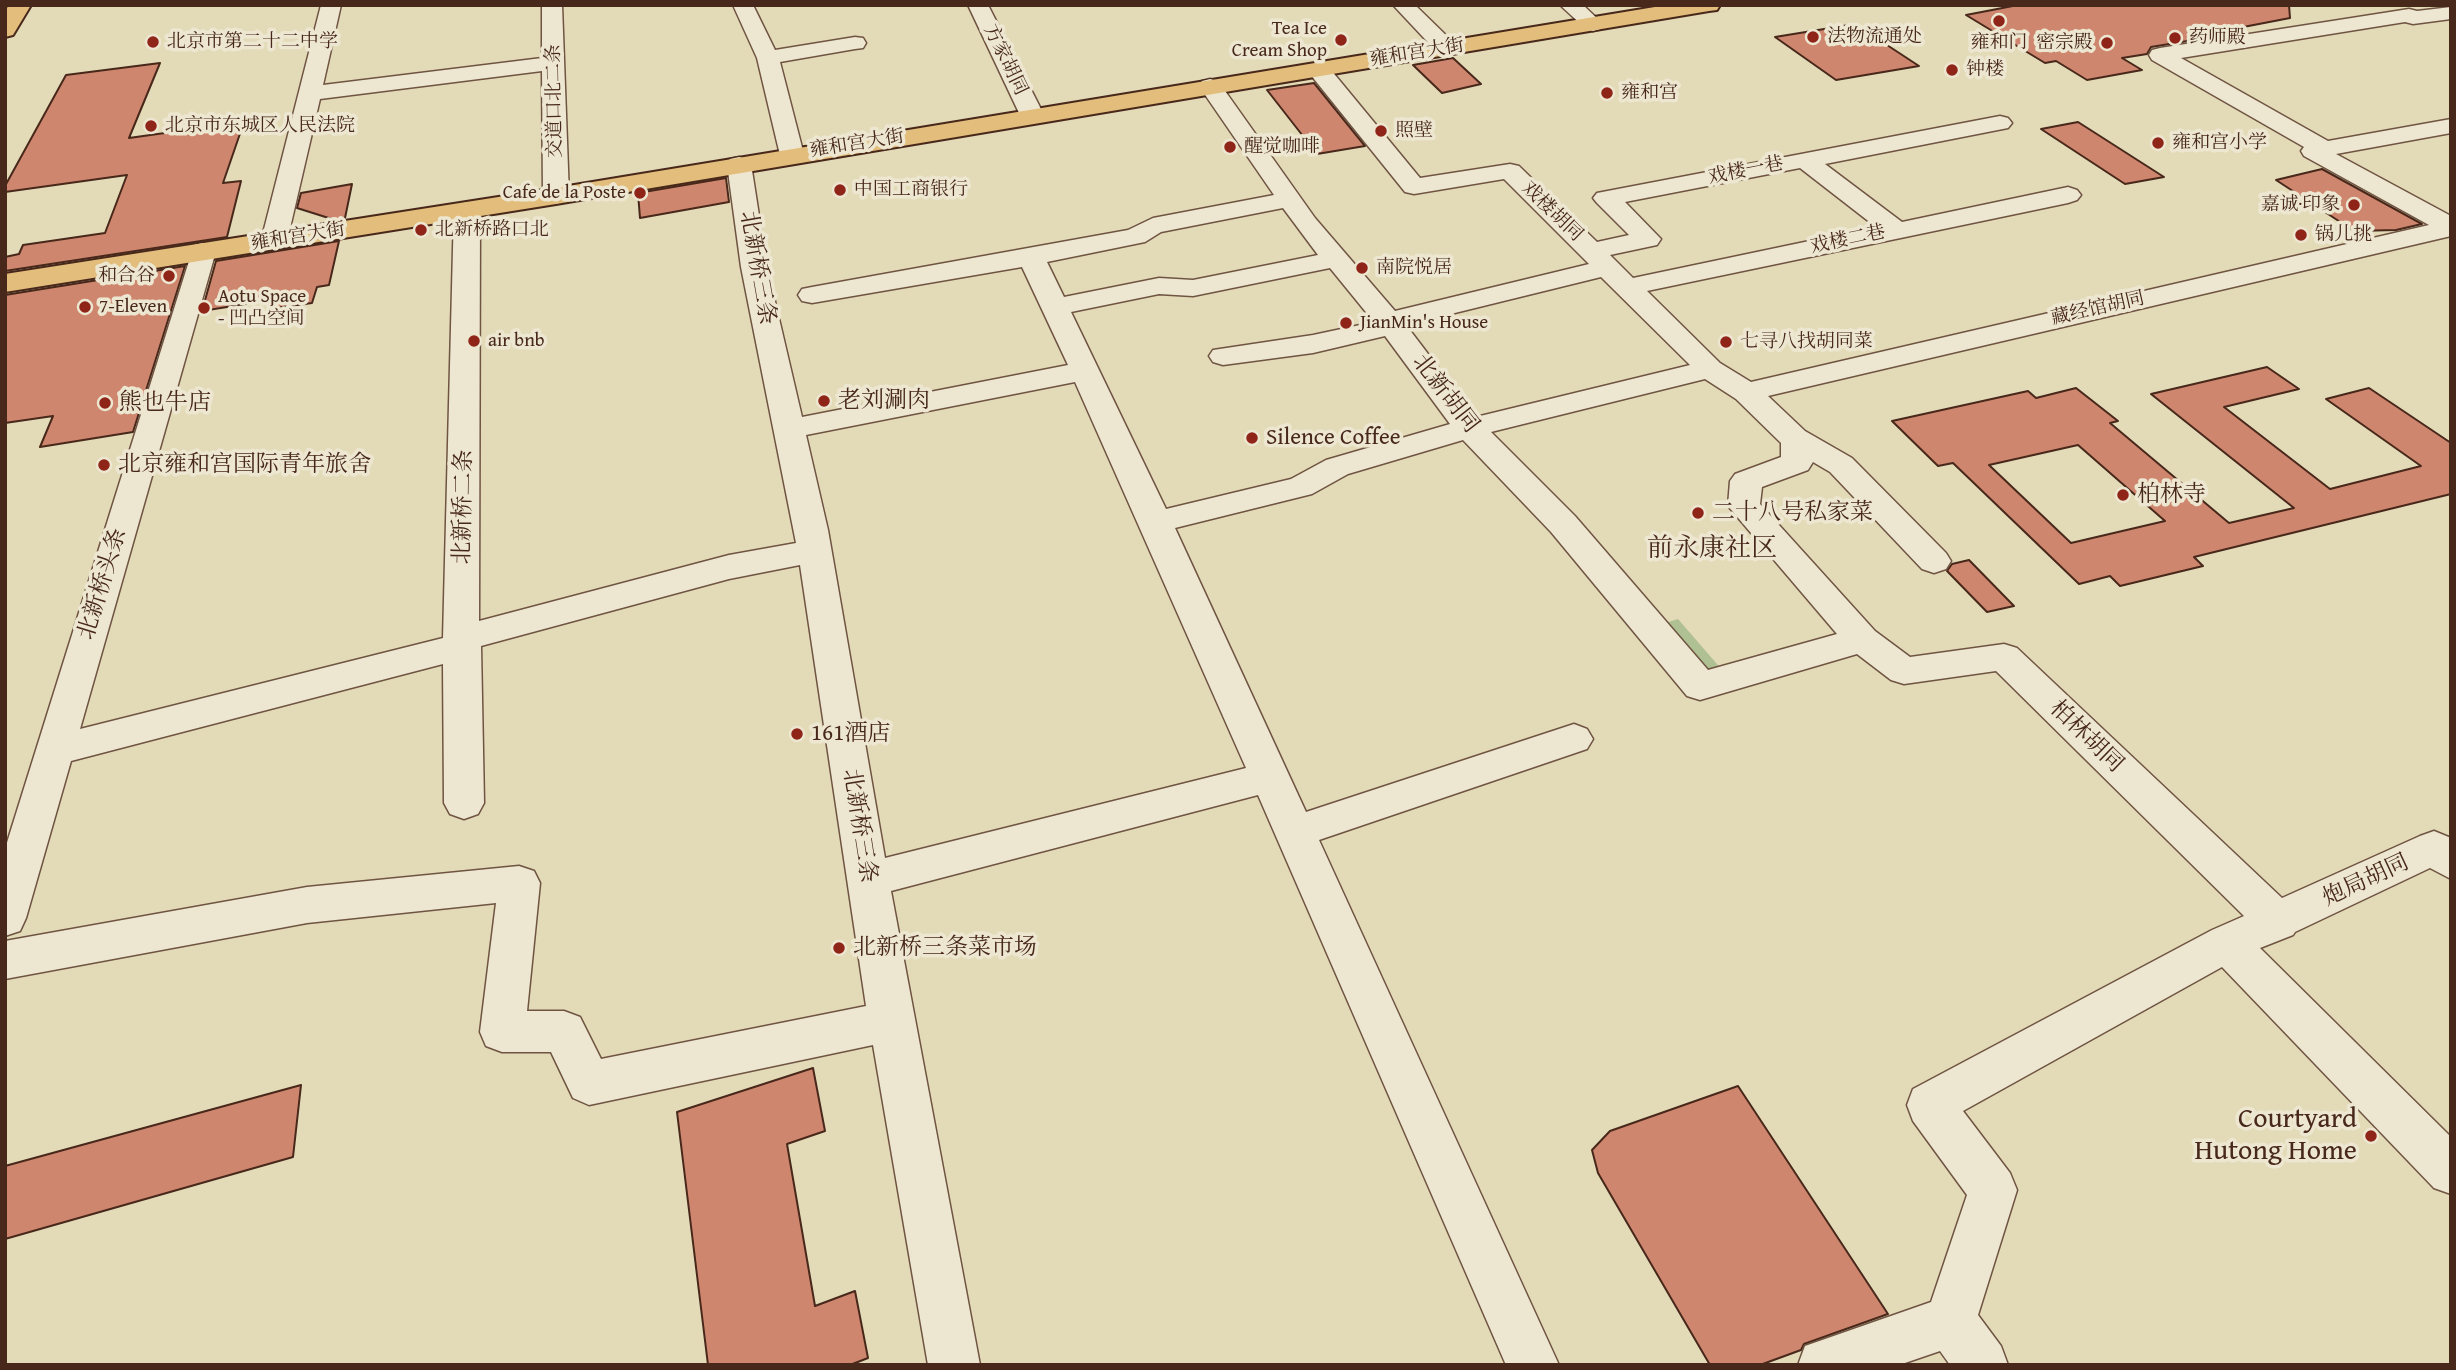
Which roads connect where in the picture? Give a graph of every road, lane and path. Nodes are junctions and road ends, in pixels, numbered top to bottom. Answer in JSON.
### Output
{"nodes":[{"id":1,"x":20,"y":5,"type":"edge"},
{"id":2,"x":331,"y":5,"type":"edge"},
{"id":3,"x":552,"y":5,"type":"edge"},
{"id":4,"x":743,"y":5,"type":"edge"},
{"id":5,"x":978,"y":5,"type":"edge"},
{"id":6,"x":1403,"y":5,"type":"edge"},
{"id":7,"x":1570,"y":5,"type":"edge"},
{"id":8,"x":1709,"y":5,"type":"edge"},
{"id":9,"x":2451,"y":13,"type":"edge"},
{"id":10,"x":1593,"y":25,"type":"junction"},
{"id":11,"x":5,"y":30,"type":"edge"},
{"id":12,"x":855,"y":43,"type":"dead end"},
{"id":13,"x":1446,"y":48,"type":"junction"},
{"id":14,"x":768,"y":58,"type":"junction"},
{"id":15,"x":555,"y":63,"type":"junction"},
{"id":16,"x":1318,"y":69,"type":"junction"},
{"id":17,"x":1210,"y":86,"type":"junction"},
{"id":18,"x":309,"y":94,"type":"junction"},
{"id":19,"x":1032,"y":115,"type":"junction"},
{"id":20,"x":2000,"y":123,"type":"dead end"},
{"id":21,"x":2451,"y":126,"type":"edge"},
{"id":22,"x":2324,"y":149,"type":"junction"},
{"id":23,"x":792,"y":155,"type":"junction"},
{"id":24,"x":1805,"y":160,"type":"junction"},
{"id":25,"x":739,"y":164,"type":"junction"},
{"id":26,"x":2068,"y":195,"type":"dead end"},
{"id":27,"x":556,"y":196,"type":"junction"},
{"id":28,"x":1291,"y":199,"type":"junction"},
{"id":29,"x":467,"y":210,"type":"junction"},
{"id":30,"x":2451,"y":227,"type":"edge"},
{"id":31,"x":1896,"y":230,"type":"junction"},
{"id":32,"x":274,"y":241,"type":"junction"},
{"id":33,"x":203,"y":251,"type":"junction"},
{"id":34,"x":1031,"y":257,"type":"junction"},
{"id":35,"x":1336,"y":259,"type":"junction"},
{"id":36,"x":1600,"y":259,"type":"junction"},
{"id":37,"x":5,"y":283,"type":"edge"},
{"id":38,"x":1628,"y":287,"type":"junction"},
{"id":39,"x":812,"y":295,"type":"dead end"},
{"id":40,"x":1054,"y":307,"type":"junction"},
{"id":41,"x":1390,"y":323,"type":"junction"},
{"id":42,"x":1223,"y":356,"type":"dead end"},
{"id":43,"x":1710,"y":369,"type":"junction"},
{"id":44,"x":1084,"y":372,"type":"junction"},
{"id":45,"x":1747,"y":393,"type":"junction"},
{"id":46,"x":1469,"y":428,"type":"junction"},
{"id":47,"x":789,"y":429,"type":"junction"},
{"id":48,"x":1794,"y":438,"type":"junction"},
{"id":49,"x":1156,"y":522,"type":"junction"},
{"id":50,"x":814,"y":551,"type":"junction"},
{"id":51,"x":1934,"y":561,"type":"dead end"},
{"id":52,"x":1863,"y":640,"type":"junction"},
{"id":53,"x":462,"y":642,"type":"junction"},
{"id":54,"x":1574,"y":739,"type":"dead end"},
{"id":55,"x":56,"y":750,"type":"junction"},
{"id":56,"x":1270,"y":777,"type":"junction"},
{"id":57,"x":464,"y":803,"type":"dead end"},
{"id":58,"x":1295,"y":832,"type":"junction"},
{"id":59,"x":2451,"y":862,"type":"edge"},
{"id":60,"x":867,"y":880,"type":"junction"},
{"id":61,"x":5,"y":918,"type":"edge"},
{"id":62,"x":2278,"y":922,"type":"junction"},
{"id":63,"x":2227,"y":943,"type":"junction"},
{"id":64,"x":5,"y":960,"type":"edge"},
{"id":65,"x":891,"y":1021,"type":"junction"},
{"id":66,"x":2451,"y":1171,"type":"edge"},
{"id":67,"x":1950,"y":1321,"type":"junction"},
{"id":68,"x":954,"y":1365,"type":"edge"},
{"id":69,"x":1532,"y":1365,"type":"edge"},
{"id":70,"x":1824,"y":1365,"type":"edge"},
{"id":71,"x":1983,"y":1365,"type":"edge"}],
"edges":[{"from":1,"to":11,"type":"main road"},
{"from":2,"to":18,"type":"street"},
{"from":3,"to":15,"type":"street","name":"交道口北二条"},
{"from":4,"to":14,"type":"street"},
{"from":5,"to":19,"type":"street","name":"方家胡同"},
{"from":6,"to":13,"type":"street"},
{"from":7,"to":10,"type":"street"},
{"from":8,"to":10,"type":"main road","name":"雍和宫大街"},
{"from":9,"to":22,"type":"street"},
{"from":10,"to":13,"type":"main road","name":"雍和宫大街"},
{"from":12,"to":14,"type":"street"},
{"from":13,"to":16,"type":"main road","name":"雍和宫大街"},
{"from":14,"to":23,"type":"street"},
{"from":15,"to":18,"type":"street"},
{"from":15,"to":27,"type":"street","name":"交道口北二条"},
{"from":16,"to":17,"type":"main road","name":"雍和宫大街"},
{"from":16,"to":36,"type":"street","name":"戏楼胡同"},
{"from":17,"to":19,"type":"main road","name":"雍和宫大街"},
{"from":17,"to":28,"type":"street","name":"北新胡同"},
{"from":18,"to":32,"type":"street"},
{"from":19,"to":23,"type":"main road","name":"雍和宫大街"},
{"from":20,"to":24,"type":"street","name":"戏楼一巷"},
{"from":21,"to":22,"type":"street"},
{"from":22,"to":30,"type":"street"},
{"from":23,"to":25,"type":"main road","name":"雍和宫大街"},
{"from":24,"to":31,"type":"street"},
{"from":24,"to":36,"type":"street","name":"戏楼一巷"},
{"from":25,"to":27,"type":"main road","name":"雍和宫大街"},
{"from":25,"to":47,"type":"street","name":"北新桥三条"},
{"from":26,"to":31,"type":"street","name":"戏楼二巷"},
{"from":27,"to":29,"type":"main road","name":"雍和宫大街"},
{"from":28,"to":34,"type":"street"},
{"from":28,"to":35,"type":"street","name":"北新胡同"},
{"from":29,"to":32,"type":"main road","name":"雍和宫大街"},
{"from":29,"to":53,"type":"street","name":"北新桥二条"},
{"from":30,"to":45,"type":"street","name":"藏经馆胡同"},
{"from":31,"to":38,"type":"street","name":"戏楼二巷"},
{"from":32,"to":33,"type":"main road","name":"雍和宫大街"},
{"from":33,"to":37,"type":"main road","name":"雍和宫大街"},
{"from":33,"to":55,"type":"street","name":"北新桥头条"},
{"from":34,"to":39,"type":"street"},
{"from":34,"to":40,"type":"street"},
{"from":35,"to":40,"type":"street"},
{"from":35,"to":41,"type":"street","name":"北新胡同"},
{"from":36,"to":38,"type":"street","name":"戏楼胡同"},
{"from":36,"to":41,"type":"street"},
{"from":38,"to":43,"type":"street","name":"戏楼胡同"},
{"from":40,"to":44,"type":"street"},
{"from":41,"to":42,"type":"street"},
{"from":41,"to":46,"type":"street","name":"北新胡同"},
{"from":43,"to":45,"type":"street","name":"戏楼胡同"},
{"from":43,"to":46,"type":"lane"},
{"from":44,"to":47,"type":"street"},
{"from":44,"to":49,"type":"street"},
{"from":45,"to":48,"type":"street","name":"戏楼胡同"},
{"from":46,"to":49,"type":"lane"},
{"from":46,"to":52,"type":"street","name":"北新胡同"},
{"from":47,"to":50,"type":"street","name":"北新桥三条"},
{"from":48,"to":51,"type":"street","name":"戏楼胡同"},
{"from":48,"to":52,"type":"street"},
{"from":49,"to":56,"type":"street"},
{"from":50,"to":53,"type":"street"},
{"from":50,"to":60,"type":"street","name":"北新桥三条"},
{"from":52,"to":62,"type":"street","name":"柏林胡同"},
{"from":53,"to":55,"type":"street"},
{"from":53,"to":57,"type":"street","name":"北新桥二条"},
{"from":54,"to":58,"type":"street"},
{"from":55,"to":61,"type":"street","name":"北新桥头条"},
{"from":56,"to":58,"type":"street"},
{"from":56,"to":60,"type":"street"},
{"from":58,"to":69,"type":"street"},
{"from":59,"to":62,"type":"street","name":"炮局胡同"},
{"from":60,"to":65,"type":"street","name":"北新桥三条"},
{"from":62,"to":63,"type":"street"},
{"from":63,"to":66,"type":"street"},
{"from":63,"to":67,"type":"street"},
{"from":64,"to":65,"type":"street"},
{"from":65,"to":68,"type":"street","name":"北新桥三条"},
{"from":67,"to":70,"type":"street"},
{"from":67,"to":71,"type":"street"}]}
